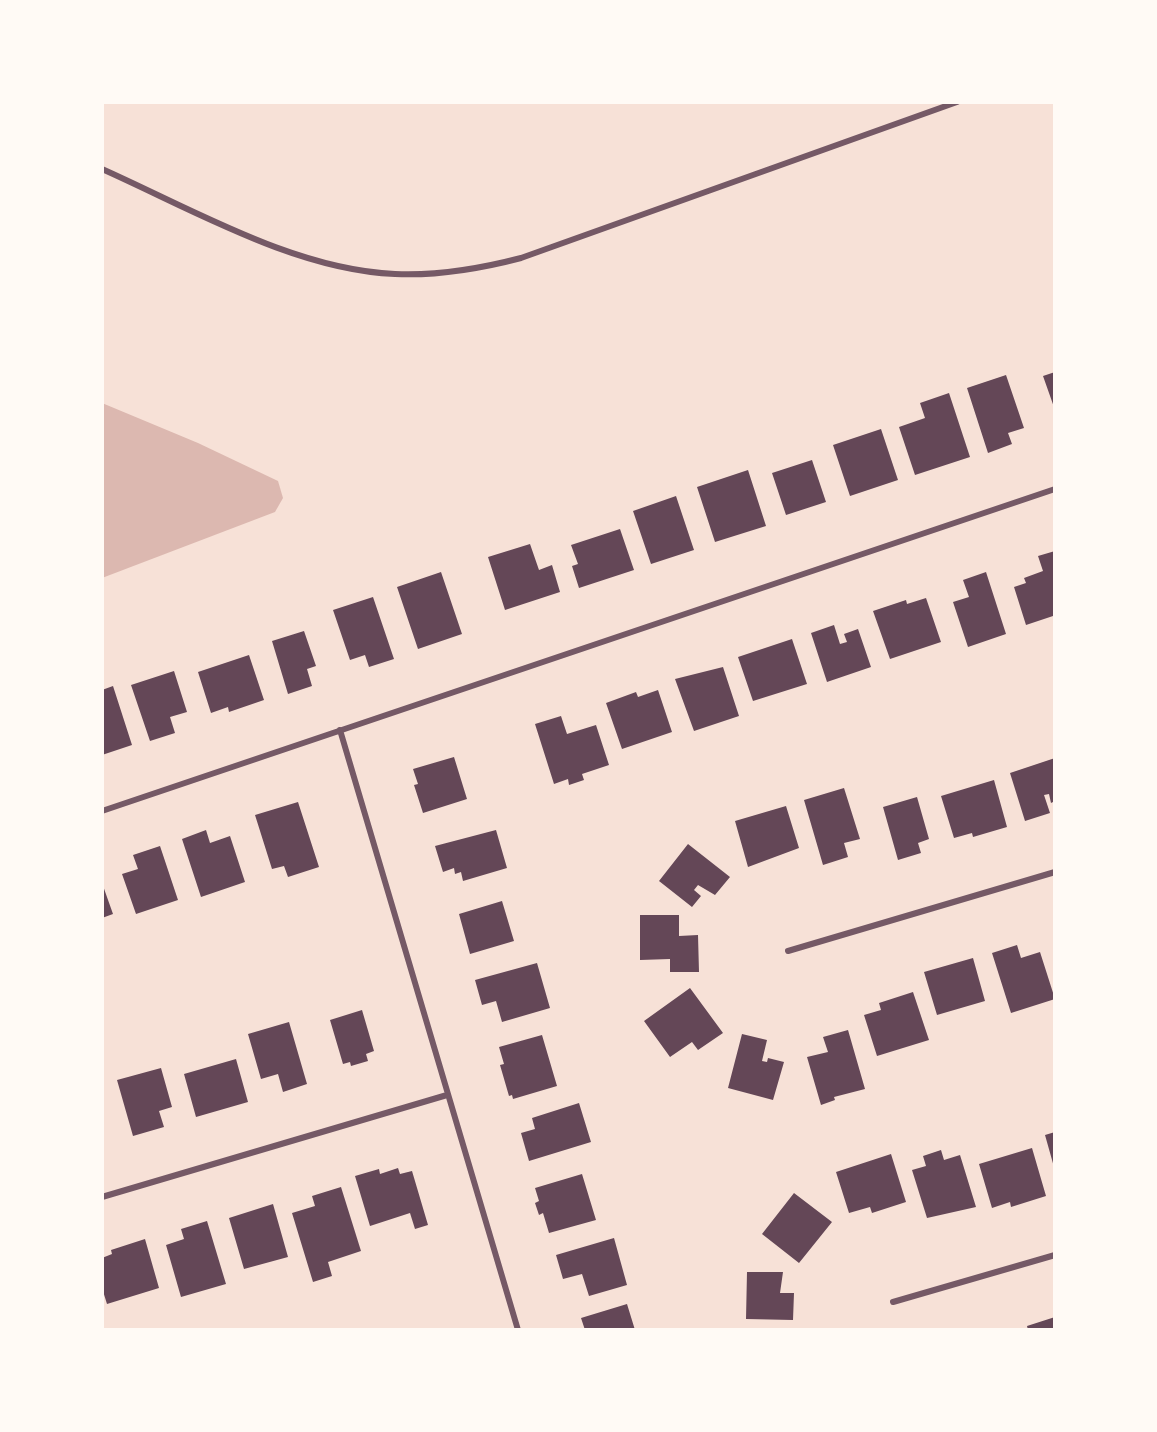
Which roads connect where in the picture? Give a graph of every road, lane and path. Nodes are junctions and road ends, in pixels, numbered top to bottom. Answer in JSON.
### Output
{"nodes":[{"id":1,"x":957,"y":102,"type":"edge"},
{"id":2,"x":102,"y":169,"type":"edge"},
{"id":3,"x":1055,"y":489,"type":"edge"},
{"id":4,"x":340,"y":730,"type":"junction"},
{"id":5,"x":102,"y":811,"type":"edge"},
{"id":6,"x":1055,"y":872,"type":"edge"},
{"id":7,"x":788,"y":951,"type":"dead end"},
{"id":8,"x":447,"y":1095,"type":"junction"},
{"id":9,"x":102,"y":1197,"type":"edge"},
{"id":10,"x":1055,"y":1255,"type":"edge"},
{"id":11,"x":893,"y":1302,"type":"dead end"},
{"id":12,"x":518,"y":1330,"type":"edge"}],
"edges":[{"from":1,"to":2,"type":"street"},
{"from":3,"to":4,"type":"street"},
{"from":4,"to":5,"type":"street"},
{"from":4,"to":8,"type":"street"},
{"from":6,"to":7,"type":"street"},
{"from":8,"to":9,"type":"street"},
{"from":8,"to":12,"type":"street"},
{"from":10,"to":11,"type":"street"}]}
